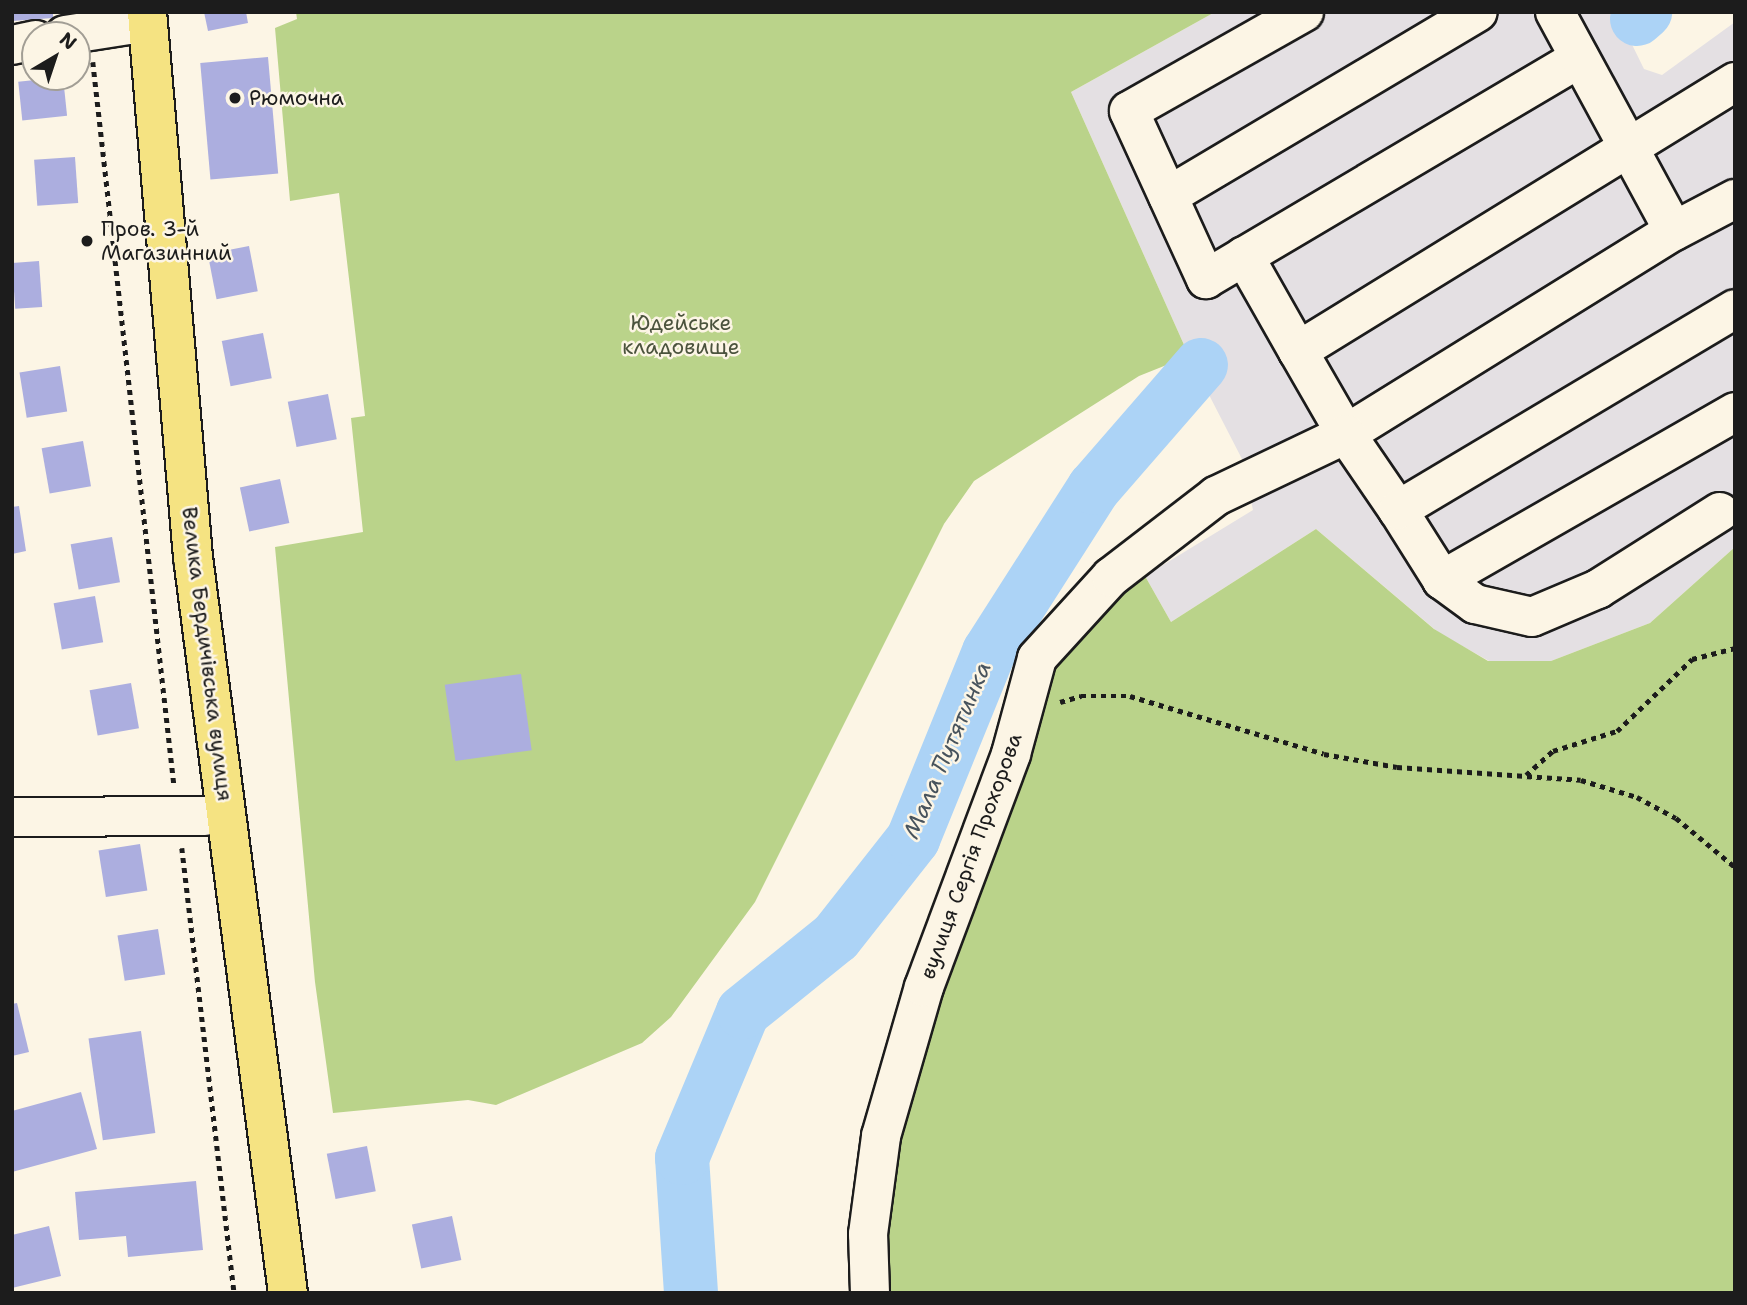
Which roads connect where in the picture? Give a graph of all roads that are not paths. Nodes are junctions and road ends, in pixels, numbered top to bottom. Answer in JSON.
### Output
{"nodes":[{"id":1,"x":1304,"y":12,"type":"edge"},
{"id":2,"x":1478,"y":12,"type":"edge"},
{"id":3,"x":1555,"y":12,"type":"edge"},
{"id":4,"x":117,"y":22,"type":"edge"},
{"id":5,"x":1580,"y":58,"type":"junction"},
{"id":6,"x":1735,"y":82,"type":"edge"},
{"id":7,"x":1629,"y":148,"type":"junction"},
{"id":8,"x":1168,"y":196,"type":"junction"},
{"id":9,"x":1735,"y":199,"type":"edge"},
{"id":10,"x":1674,"y":231,"type":"junction"},
{"id":11,"x":1244,"y":256,"type":"junction"},
{"id":12,"x":1735,"y":309,"type":"edge"},
{"id":13,"x":1298,"y":351,"type":"junction"},
{"id":14,"x":1735,"y":412,"type":"edge"},
{"id":15,"x":1346,"y":434,"type":"junction"},
{"id":16,"x":1398,"y":510,"type":"junction"},
{"id":17,"x":1720,"y":512,"type":"dead end"},
{"id":18,"x":1442,"y":580,"type":"junction"},
{"id":19,"x":191,"y":816,"type":"junction"},
{"id":20,"x":12,"y":817,"type":"edge"},
{"id":21,"x":264,"y":1293,"type":"edge"},
{"id":22,"x":288,"y":1293,"type":"edge"},
{"id":23,"x":870,"y":1293,"type":"edge"}],
"edges":[{"from":1,"to":8,"type":"street"},
{"from":2,"to":8,"type":"street"},
{"from":3,"to":5,"type":"street"},
{"from":4,"to":19,"type":"main road","name":"Велика Бердичівська вулиця"},
{"from":4,"to":22,"type":"main road","name":"Велика Бердичівська вулиця"},
{"from":5,"to":7,"type":"street"},
{"from":5,"to":11,"type":"street"},
{"from":6,"to":7,"type":"street"},
{"from":7,"to":10,"type":"street"},
{"from":7,"to":13,"type":"street"},
{"from":8,"to":11,"type":"street"},
{"from":9,"to":10,"type":"street","name":"вулиця Сергія Прохорова"},
{"from":10,"to":15,"type":"street","name":"вулиця Сергія Прохорова"},
{"from":11,"to":13,"type":"street"},
{"from":12,"to":16,"type":"street"},
{"from":13,"to":15,"type":"street"},
{"from":14,"to":18,"type":"street"},
{"from":15,"to":16,"type":"street"},
{"from":15,"to":23,"type":"street","name":"вулиця Сергія Прохорова"},
{"from":16,"to":18,"type":"street"},
{"from":17,"to":18,"type":"street"},
{"from":19,"to":20,"type":"street"},
{"from":19,"to":21,"type":"main road","name":"Велика Бердичівська вулиця"}]}
